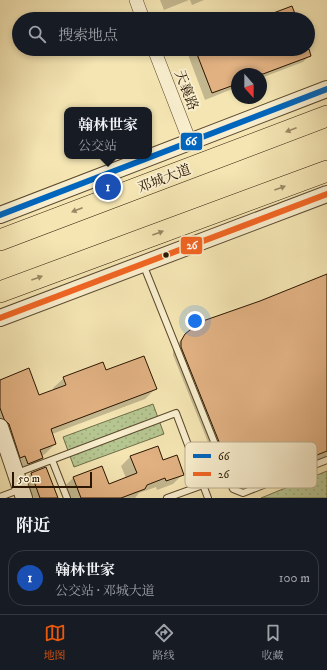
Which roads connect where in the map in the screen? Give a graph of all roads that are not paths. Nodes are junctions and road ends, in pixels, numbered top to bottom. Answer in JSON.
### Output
{"nodes":[{"id":1,"x":136,"y":0,"type":"edge"},
{"id":2,"x":140,"y":12,"type":"edge"},
{"id":3,"x":157,"y":56,"type":"edge"},
{"id":4,"x":327,"y":89,"type":"edge"},
{"id":5,"x":327,"y":116,"type":"edge"},
{"id":6,"x":190,"y":142,"type":"junction"},
{"id":7,"x":152,"y":157,"type":"edge"},
{"id":8,"x":146,"y":159,"type":"edge"},
{"id":9,"x":327,"y":171,"type":"edge"},
{"id":10,"x":327,"y":194,"type":"edge"},
{"id":11,"x":0,"y":215,"type":"edge"},
{"id":12,"x":0,"y":240,"type":"edge"},
{"id":13,"x":143,"y":264,"type":"junction"},
{"id":14,"x":0,"y":292,"type":"edge"},
{"id":15,"x":0,"y":318,"type":"edge"},
{"id":16,"x":0,"y":427,"type":"edge"},
{"id":17,"x":187,"y":442,"type":"edge"},
{"id":18,"x":214,"y":442,"type":"edge"},
{"id":19,"x":52,"y":460,"type":"junction"},
{"id":20,"x":327,"y":460,"type":"edge"},
{"id":21,"x":317,"y":464,"type":"edge"},
{"id":22,"x":16,"y":474,"type":"junction"},
{"id":23,"x":195,"y":488,"type":"edge"},
{"id":24,"x":204,"y":488,"type":"edge"},
{"id":25,"x":233,"y":488,"type":"edge"},
{"id":26,"x":256,"y":488,"type":"edge"},
{"id":27,"x":23,"y":494,"type":"edge"},
{"id":28,"x":0,"y":497,"type":"edge"},
{"id":29,"x":66,"y":498,"type":"edge"},
{"id":30,"x":167,"y":498,"type":"edge"},
{"id":31,"x":208,"y":498,"type":"edge"}],
"edges":[{"from":1,"to":2,"type":"street"},
{"from":3,"to":6,"type":"street","name":"天襄路"},
{"from":4,"to":6,"type":"street"},
{"from":5,"to":12,"type":"highway","name":"邓城大道","one_way":true},
{"from":6,"to":7,"type":"street"},
{"from":8,"to":11,"type":"street"},
{"from":14,"to":9,"type":"highway","one_way":true},
{"from":10,"to":13,"type":"street"},
{"from":13,"to":15,"type":"street"},
{"from":13,"to":18,"type":"lane"},
{"from":16,"to":22,"type":"street"},
{"from":17,"to":19,"type":"lane"},
{"from":19,"to":22,"type":"lane"},
{"from":19,"to":29,"type":"lane"},
{"from":20,"to":21,"type":"lane"},
{"from":22,"to":27,"type":"street"},
{"from":23,"to":30,"type":"lane"},
{"from":24,"to":31,"type":"lane"},
{"from":25,"to":26,"type":"lane"},
{"from":27,"to":28,"type":"lane"}]}
